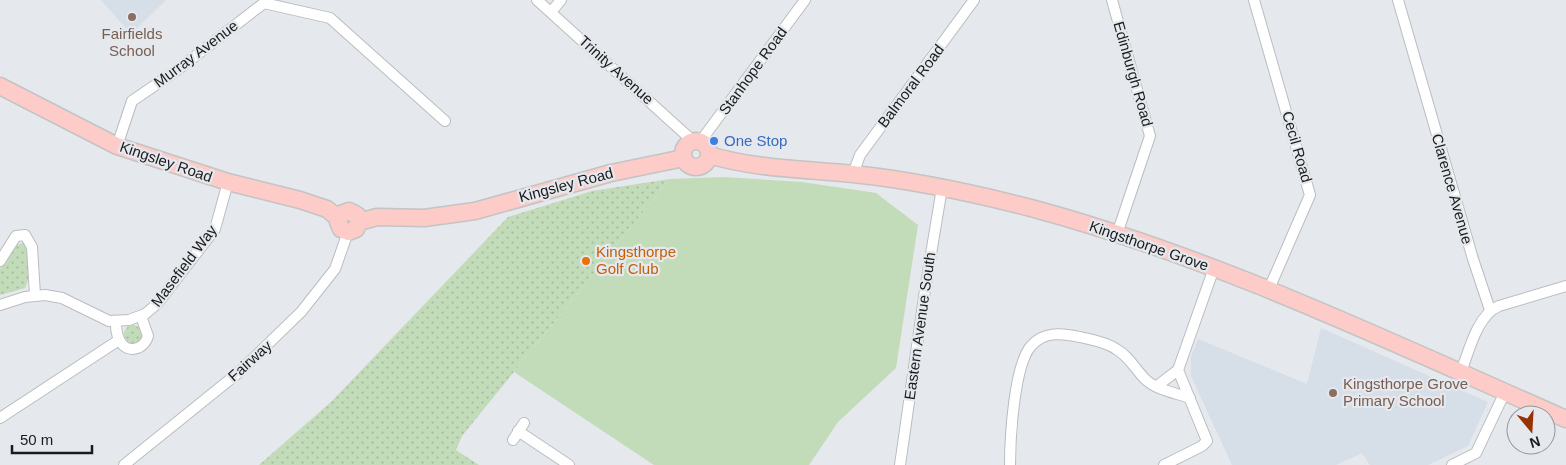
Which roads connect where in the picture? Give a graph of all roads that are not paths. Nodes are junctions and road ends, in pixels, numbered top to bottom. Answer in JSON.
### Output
{"nodes":[{"id":1,"x":537,"y":0,"type":"edge"},
{"id":2,"x":561,"y":0,"type":"edge"},
{"id":3,"x":805,"y":0,"type":"edge"},
{"id":4,"x":974,"y":0,"type":"edge"},
{"id":5,"x":1112,"y":0,"type":"edge"},
{"id":6,"x":1254,"y":0,"type":"edge"},
{"id":7,"x":1398,"y":0,"type":"edge"},
{"id":8,"x":551,"y":12,"type":"junction"},
{"id":9,"x":0,"y":86,"type":"edge"},
{"id":10,"x":445,"y":121,"type":"dead end"},
{"id":11,"x":117,"y":146,"type":"junction"},
{"id":12,"x":701,"y":146,"type":"junction"},
{"id":13,"x":684,"y":158,"type":"junction"},
{"id":14,"x":853,"y":174,"type":"junction"},
{"id":15,"x":228,"y":182,"type":"junction"},
{"id":16,"x":942,"y":188,"type":"junction"},
{"id":17,"x":354,"y":227,"type":"junction"},
{"id":18,"x":1117,"y":234,"type":"junction"},
{"id":19,"x":0,"y":261,"type":"edge"},
{"id":20,"x":1214,"y":268,"type":"junction"},
{"id":21,"x":1566,"y":286,"type":"edge"},
{"id":22,"x":1269,"y":289,"type":"junction"},
{"id":23,"x":35,"y":295,"type":"junction"},
{"id":24,"x":0,"y":305,"type":"edge"},
{"id":25,"x":1490,"y":310,"type":"junction"},
{"id":26,"x":141,"y":316,"type":"junction"},
{"id":27,"x":116,"y":321,"type":"junction"},
{"id":28,"x":119,"y":340,"type":"junction"},
{"id":29,"x":1178,"y":370,"type":"junction"},
{"id":30,"x":1461,"y":372,"type":"junction"},
{"id":31,"x":1157,"y":386,"type":"junction"},
{"id":32,"x":1505,"y":392,"type":"junction"},
{"id":33,"x":1190,"y":398,"type":"junction"},
{"id":34,"x":0,"y":418,"type":"edge"},
{"id":35,"x":1566,"y":419,"type":"edge"},
{"id":36,"x":518,"y":431,"type":"dead end"},
{"id":37,"x":124,"y":465,"type":"edge"},
{"id":38,"x":569,"y":465,"type":"edge"},
{"id":39,"x":900,"y":465,"type":"edge"},
{"id":40,"x":1010,"y":465,"type":"edge"},
{"id":41,"x":1164,"y":465,"type":"edge"},
{"id":42,"x":1452,"y":465,"type":"edge"}],
"edges":[{"from":1,"to":8,"type":"street","name":"Trinity Avenue"},
{"from":2,"to":8,"type":"street"},
{"from":3,"to":12,"type":"street","name":"Stanhope Road"},
{"from":4,"to":14,"type":"street","name":"Balmoral Road"},
{"from":5,"to":18,"type":"street","name":"Edinburgh Road"},
{"from":6,"to":22,"type":"street","name":"Cecil Road"},
{"from":7,"to":25,"type":"street","name":"Clarence Avenue"},
{"from":8,"to":12,"type":"street","name":"Trinity Avenue"},
{"from":9,"to":11,"type":"main road","name":"Kingsley Road"},
{"from":10,"to":11,"type":"street","name":"Murray Avenue"},
{"from":11,"to":15,"type":"main road","name":"Kingsley Road"},
{"from":12,"to":13,"type":"main road"},
{"from":12,"to":13,"type":"main road"},
{"from":12,"to":14,"type":"main road","name":"Kingsthorpe Grove"},
{"from":13,"to":17,"type":"main road","name":"Kingsley Road"},
{"from":14,"to":16,"type":"main road","name":"Kingsthorpe Grove"},
{"from":15,"to":17,"type":"main road","name":"Kingsley Road"},
{"from":15,"to":26,"type":"street","name":"Masefield Way"},
{"from":16,"to":18,"type":"main road","name":"Kingsthorpe Grove"},
{"from":16,"to":39,"type":"street","name":"Eastern Avenue South"},
{"from":17,"to":37,"type":"street","name":"Fairway"},
{"from":18,"to":20,"type":"main road","name":"Kingsthorpe Grove"},
{"from":19,"to":23,"type":"street"},
{"from":20,"to":22,"type":"main road","name":"Kingsthorpe Grove"},
{"from":20,"to":29,"type":"street"},
{"from":21,"to":25,"type":"street"},
{"from":22,"to":30,"type":"main road","name":"Kingsthorpe Grove"},
{"from":23,"to":24,"type":"street"},
{"from":23,"to":27,"type":"street","name":"Masefield Way"},
{"from":25,"to":30,"type":"street"},
{"from":26,"to":27,"type":"street","name":"Masefield Way"},
{"from":26,"to":28,"type":"street","name":"Masefield Way"},
{"from":27,"to":28,"type":"street"},
{"from":28,"to":34,"type":"street"},
{"from":29,"to":31,"type":"street"},
{"from":29,"to":33,"type":"street"},
{"from":30,"to":32,"type":"main road","name":"Kingsthorpe Grove"},
{"from":31,"to":33,"type":"street"},
{"from":31,"to":40,"type":"street"},
{"from":32,"to":35,"type":"main road","name":"Kingsthorpe Grove"},
{"from":32,"to":42,"type":"street"},
{"from":33,"to":41,"type":"street"},
{"from":36,"to":38,"type":"street"}]}
